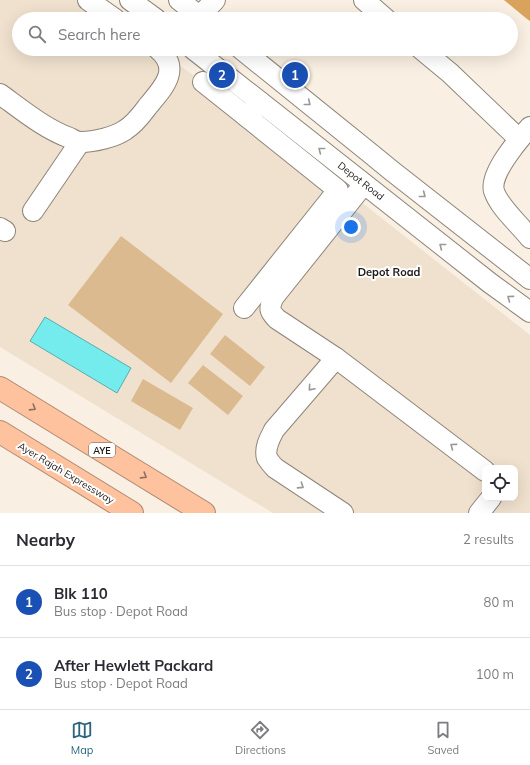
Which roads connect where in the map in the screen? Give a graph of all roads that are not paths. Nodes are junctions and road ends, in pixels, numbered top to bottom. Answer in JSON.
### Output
{"nodes":[{"id":1,"x":88,"y":0,"type":"edge"},
{"id":2,"x":130,"y":0,"type":"edge"},
{"id":3,"x":179,"y":0,"type":"edge"},
{"id":4,"x":215,"y":0,"type":"edge"},
{"id":5,"x":364,"y":0,"type":"edge"},
{"id":6,"x":105,"y":12,"type":"edge"},
{"id":7,"x":146,"y":12,"type":"edge"},
{"id":8,"x":193,"y":12,"type":"edge"},
{"id":9,"x":205,"y":12,"type":"edge"},
{"id":10,"x":378,"y":12,"type":"edge"},
{"id":11,"x":165,"y":56,"type":"edge"},
{"id":12,"x":202,"y":56,"type":"edge"},
{"id":13,"x":250,"y":56,"type":"edge"},
{"id":14,"x":429,"y":56,"type":"edge"},
{"id":15,"x":203,"y":82,"type":"dead end"},
{"id":16,"x":0,"y":94,"type":"edge"},
{"id":17,"x":260,"y":102,"type":"junction"},
{"id":18,"x":246,"y":117,"type":"junction"},
{"id":19,"x":524,"y":133,"type":"edge"},
{"id":20,"x":80,"y":142,"type":"junction"},
{"id":21,"x":364,"y":184,"type":"junction"},
{"id":22,"x":33,"y":211,"type":"dead end"},
{"id":23,"x":530,"y":238,"type":"edge"},
{"id":24,"x":530,"y":279,"type":"edge"},
{"id":25,"x":244,"y":308,"type":"dead end"},
{"id":26,"x":530,"y":312,"type":"edge"},
{"id":27,"x":336,"y":358,"type":"junction"},
{"id":28,"x":0,"y":388,"type":"edge"},
{"id":29,"x":0,"y":432,"type":"edge"},
{"id":30,"x":482,"y":469,"type":"edge"},
{"id":31,"x":489,"y":501,"type":"edge"},
{"id":32,"x":132,"y":513,"type":"edge"},
{"id":33,"x":204,"y":513,"type":"edge"},
{"id":34,"x":343,"y":513,"type":"edge"},
{"id":35,"x":479,"y":513,"type":"edge"}],
"edges":[{"from":1,"to":6,"type":"street"},
{"from":2,"to":7,"type":"street"},
{"from":3,"to":8,"type":"street"},
{"from":4,"to":9,"type":"street"},
{"from":5,"to":10,"type":"street"},
{"from":11,"to":20,"type":"street"},
{"from":12,"to":17,"type":"street","name":"Depot Road"},
{"from":13,"to":24,"type":"street","one_way":true},
{"from":14,"to":19,"type":"street"},
{"from":15,"to":18,"type":"street"},
{"from":16,"to":20,"type":"street"},
{"from":17,"to":18,"type":"street"},
{"from":21,"to":17,"type":"street","name":"Depot Road","one_way":true},
{"from":18,"to":25,"type":"street"},
{"from":19,"to":23,"type":"street"},
{"from":20,"to":22,"type":"street"},
{"from":26,"to":21,"type":"street","name":"Depot Road","one_way":true},
{"from":21,"to":27,"type":"street"},
{"from":30,"to":27,"type":"street","one_way":true},
{"from":27,"to":34,"type":"street","one_way":true},
{"from":28,"to":33,"type":"highway","number":"AYE","one_way":true},
{"from":29,"to":32,"type":"highway","name":"Ayer Rajah Expressway"},
{"from":31,"to":35,"type":"street"}]}
